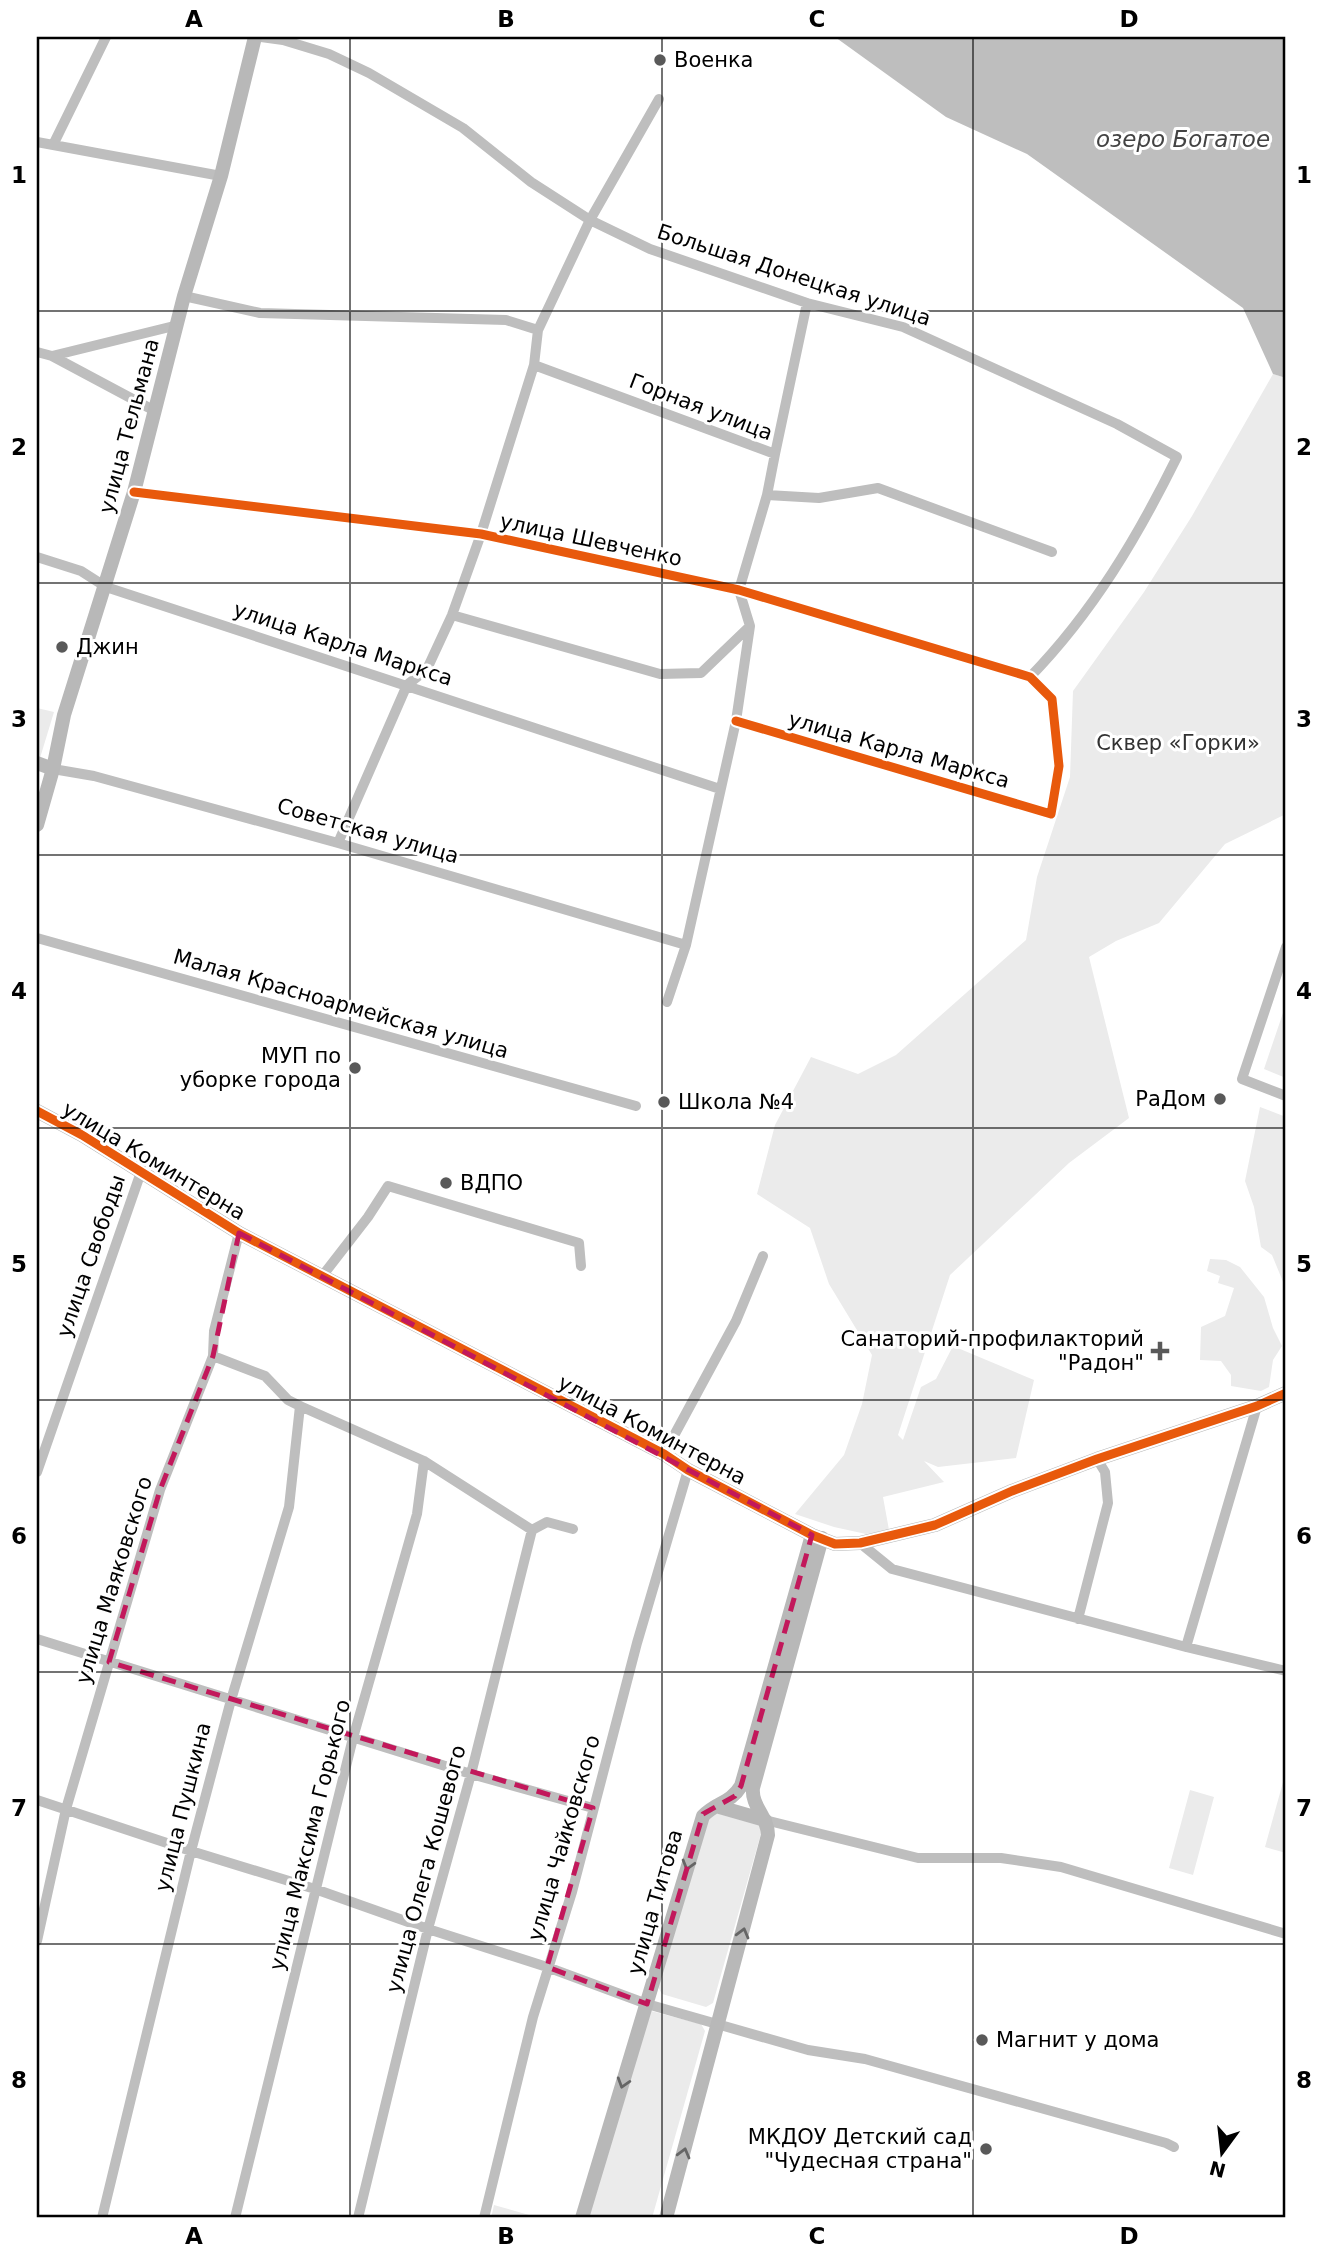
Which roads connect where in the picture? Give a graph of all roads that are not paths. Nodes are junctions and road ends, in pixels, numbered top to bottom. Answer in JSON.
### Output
{"nodes":[{"id":1,"x":106,"y":37,"type":"edge"},
{"id":2,"x":255,"y":37,"type":"edge"},
{"id":3,"x":261,"y":37,"type":"edge"},
{"id":4,"x":659,"y":99,"type":"dead end"},
{"id":5,"x":37,"y":142,"type":"edge"},
{"id":6,"x":53,"y":145,"type":"junction"},
{"id":7,"x":221,"y":176,"type":"junction"},
{"id":8,"x":590,"y":220,"type":"junction"},
{"id":9,"x":184,"y":296,"type":"junction"},
{"id":10,"x":807,"y":303,"type":"junction"},
{"id":11,"x":178,"y":325,"type":"junction"},
{"id":12,"x":538,"y":330,"type":"junction"},
{"id":13,"x":37,"y":352,"type":"edge"},
{"id":14,"x":52,"y":356,"type":"junction"},
{"id":15,"x":534,"y":365,"type":"junction"},
{"id":16,"x":155,"y":411,"type":"junction"},
{"id":17,"x":775,"y":454,"type":"junction"},
{"id":18,"x":134,"y":492,"type":"junction"},
{"id":19,"x":767,"y":495,"type":"junction"},
{"id":20,"x":481,"y":534,"type":"junction"},
{"id":21,"x":1052,"y":552,"type":"dead end"},
{"id":22,"x":37,"y":556,"type":"edge"},
{"id":23,"x":106,"y":587,"type":"junction"},
{"id":24,"x":739,"y":590,"type":"junction"},
{"id":25,"x":452,"y":615,"type":"junction"},
{"id":26,"x":750,"y":626,"type":"junction"},
{"id":27,"x":1030,"y":677,"type":"junction"},
{"id":28,"x":407,"y":685,"type":"junction"},
{"id":29,"x":736,"y":721,"type":"junction"},
{"id":30,"x":37,"y":764,"type":"edge"},
{"id":31,"x":53,"y":769,"type":"junction"},
{"id":32,"x":720,"y":789,"type":"junction"},
{"id":33,"x":37,"y":825,"type":"edge"},
{"id":34,"x":338,"y":843,"type":"junction"},
{"id":35,"x":37,"y":938,"type":"edge"},
{"id":36,"x":687,"y":945,"type":"junction"},
{"id":37,"x":1286,"y":947,"type":"edge"},
{"id":38,"x":667,"y":1002,"type":"dead end"},
{"id":39,"x":1286,"y":1096,"type":"edge"},
{"id":40,"x":636,"y":1106,"type":"dead end"},
{"id":41,"x":37,"y":1111,"type":"edge"},
{"id":42,"x":141,"y":1172,"type":"junction"},
{"id":43,"x":239,"y":1233,"type":"junction"},
{"id":44,"x":763,"y":1256,"type":"dead end"},
{"id":45,"x":581,"y":1266,"type":"dead end"},
{"id":46,"x":323,"y":1275,"type":"junction"},
{"id":47,"x":213,"y":1356,"type":"junction"},
{"id":48,"x":1286,"y":1393,"type":"edge"},
{"id":49,"x":300,"y":1406,"type":"junction"},
{"id":50,"x":1257,"y":1406,"type":"junction"},
{"id":51,"x":664,"y":1454,"type":"junction"},
{"id":52,"x":1097,"y":1459,"type":"junction"},
{"id":53,"x":424,"y":1461,"type":"junction"},
{"id":54,"x":688,"y":1469,"type":"junction"},
{"id":55,"x":37,"y":1472,"type":"edge"},
{"id":56,"x":573,"y":1529,"type":"dead end"},
{"id":57,"x":533,"y":1530,"type":"junction"},
{"id":58,"x":817,"y":1536,"type":"junction"},
{"id":59,"x":860,"y":1544,"type":"junction"},
{"id":60,"x":1078,"y":1619,"type":"junction"},
{"id":61,"x":37,"y":1639,"type":"edge"},
{"id":62,"x":1186,"y":1647,"type":"junction"},
{"id":63,"x":109,"y":1662,"type":"junction"},
{"id":64,"x":1286,"y":1671,"type":"edge"},
{"id":65,"x":231,"y":1700,"type":"junction"},
{"id":66,"x":353,"y":1738,"type":"junction"},
{"id":67,"x":471,"y":1774,"type":"junction"},
{"id":68,"x":37,"y":1800,"type":"edge"},
{"id":69,"x":716,"y":1806,"type":"junction"},
{"id":70,"x":66,"y":1808,"type":"junction"},
{"id":71,"x":593,"y":1808,"type":"junction"},
{"id":72,"x":765,"y":1820,"type":"junction"},
{"id":73,"x":785,"y":1825,"type":"junction"},
{"id":74,"x":768,"y":1835,"type":"junction"},
{"id":75,"x":191,"y":1851,"type":"junction"},
{"id":76,"x":316,"y":1889,"type":"junction"},
{"id":77,"x":428,"y":1929,"type":"junction"},
{"id":78,"x":1286,"y":1934,"type":"edge"},
{"id":79,"x":37,"y":1941,"type":"edge"},
{"id":80,"x":547,"y":1967,"type":"junction"},
{"id":81,"x":647,"y":2004,"type":"junction"},
{"id":82,"x":718,"y":2026,"type":"junction"},
{"id":83,"x":1174,"y":2147,"type":"dead end"},
{"id":84,"x":102,"y":2218,"type":"edge"},
{"id":85,"x":235,"y":2218,"type":"edge"},
{"id":86,"x":358,"y":2218,"type":"edge"},
{"id":87,"x":484,"y":2218,"type":"edge"},
{"id":88,"x":583,"y":2218,"type":"edge"},
{"id":89,"x":666,"y":2218,"type":"edge"}],
"edges":[{"from":1,"to":6,"type":"street"},
{"from":2,"to":7,"type":"street","name":"улица Тельмана"},
{"from":3,"to":8,"type":"street","name":"Большая Донецкая улица"},
{"from":4,"to":8,"type":"street"},
{"from":5,"to":6,"type":"street"},
{"from":6,"to":7,"type":"street"},
{"from":7,"to":9,"type":"street","name":"улица Тельмана"},
{"from":8,"to":10,"type":"street","name":"Большая Донецкая улица"},
{"from":8,"to":12,"type":"street"},
{"from":9,"to":11,"type":"street","name":"улица Тельмана"},
{"from":9,"to":12,"type":"street"},
{"from":10,"to":17,"type":"street"},
{"from":10,"to":27,"type":"street","name":"Большая Донецкая улица"},
{"from":11,"to":14,"type":"street"},
{"from":11,"to":16,"type":"street","name":"улица Тельмана"},
{"from":12,"to":15,"type":"street"},
{"from":13,"to":14,"type":"street"},
{"from":14,"to":16,"type":"street"},
{"from":15,"to":17,"type":"street","name":"Горная улица"},
{"from":15,"to":20,"type":"street"},
{"from":16,"to":18,"type":"street","name":"улица Тельмана"},
{"from":17,"to":19,"type":"street","name":"Горная улица"},
{"from":18,"to":20,"type":"street","name":"улица Шевченко"},
{"from":18,"to":23,"type":"street","name":"улица Тельмана"},
{"from":19,"to":21,"type":"street"},
{"from":19,"to":24,"type":"street","name":"Горная улица"},
{"from":20,"to":24,"type":"street","name":"улица Шевченко"},
{"from":20,"to":25,"type":"street","name":"улица Шевченко"},
{"from":22,"to":23,"type":"street","name":"улица Карла Маркса"},
{"from":23,"to":28,"type":"street","name":"улица Карла Маркса"},
{"from":23,"to":31,"type":"street","name":"улица Тельмана"},
{"from":24,"to":26,"type":"street"},
{"from":24,"to":27,"type":"street","name":"улица Шевченко"},
{"from":25,"to":26,"type":"street"},
{"from":25,"to":28,"type":"street","name":"улица Шевченко"},
{"from":26,"to":29,"type":"street"},
{"from":27,"to":29,"type":"street","name":"улица Карла Маркса"},
{"from":28,"to":32,"type":"street","name":"улица Карла Маркса"},
{"from":28,"to":34,"type":"street","name":"улица Шевченко"},
{"from":29,"to":32,"type":"street"},
{"from":30,"to":31,"type":"street","name":"Советская улица"},
{"from":31,"to":33,"type":"street","name":"улица Тельмана"},
{"from":31,"to":34,"type":"street","name":"Советская улица"},
{"from":32,"to":36,"type":"street"},
{"from":34,"to":36,"type":"street","name":"Советская улица"},
{"from":35,"to":40,"type":"street","name":"Малая Красноармейская улица"},
{"from":36,"to":38,"type":"street"},
{"from":37,"to":39,"type":"street"},
{"from":41,"to":42,"type":"street","name":"улица Коминтерна"},
{"from":42,"to":43,"type":"street","name":"улица Коминтерна"},
{"from":42,"to":55,"type":"street","name":"улица Свободы"},
{"from":43,"to":46,"type":"street","name":"улица Коминтерна"},
{"from":43,"to":47,"type":"street","name":"улица Маяковского"},
{"from":44,"to":51,"type":"street"},
{"from":45,"to":46,"type":"street"},
{"from":46,"to":51,"type":"street","name":"улица Коминтерна"},
{"from":47,"to":49,"type":"street"},
{"from":47,"to":63,"type":"street","name":"улица Маяковского"},
{"from":48,"to":50,"type":"street","name":"улица Коминтерна"},
{"from":49,"to":53,"type":"street"},
{"from":49,"to":65,"type":"street","name":"улица Пушкина"},
{"from":50,"to":52,"type":"street","name":"улица Коминтерна"},
{"from":50,"to":62,"type":"street"},
{"from":51,"to":54,"type":"street","name":"улица Коминтерна"},
{"from":52,"to":59,"type":"street","name":"улица Коминтерна"},
{"from":52,"to":60,"type":"street"},
{"from":53,"to":57,"type":"street"},
{"from":53,"to":66,"type":"street","name":"улица Максима Горького"},
{"from":54,"to":58,"type":"street","name":"улица Коминтерна"},
{"from":54,"to":71,"type":"street","name":"улица Чайковского"},
{"from":56,"to":57,"type":"street"},
{"from":57,"to":67,"type":"street","name":"улица Олега Кошевого"},
{"from":58,"to":59,"type":"street","name":"улица Коминтерна"},
{"from":58,"to":69,"type":"street","name":"улица Титова"},
{"from":58,"to":72,"type":"street"},
{"from":59,"to":60,"type":"street"},
{"from":60,"to":62,"type":"street"},
{"from":61,"to":63,"type":"street"},
{"from":62,"to":64,"type":"street"},
{"from":63,"to":65,"type":"street"},
{"from":63,"to":70,"type":"street","name":"улица Маяковского"},
{"from":65,"to":66,"type":"street"},
{"from":65,"to":75,"type":"street","name":"улица Пушкина"},
{"from":66,"to":67,"type":"street"},
{"from":66,"to":76,"type":"street","name":"улица Максима Горького"},
{"from":67,"to":71,"type":"street"},
{"from":67,"to":77,"type":"street","name":"улица Олега Кошевого"},
{"from":68,"to":70,"type":"street"},
{"from":69,"to":72,"type":"street"},
{"from":69,"to":81,"type":"street","name":"улица Титова","one_way":true},
{"from":70,"to":75,"type":"street"},
{"from":70,"to":79,"type":"street","name":"улица Маяковского"},
{"from":71,"to":80,"type":"street","name":"улица Чайковского"},
{"from":72,"to":73,"type":"street"},
{"from":72,"to":74,"type":"street"},
{"from":73,"to":74,"type":"street"},
{"from":73,"to":78,"type":"street"},
{"from":82,"to":74,"type":"street","one_way":true},
{"from":75,"to":76,"type":"street"},
{"from":75,"to":84,"type":"street","name":"улица Пушкина"},
{"from":76,"to":77,"type":"street"},
{"from":76,"to":85,"type":"street","name":"улица Максима Горького"},
{"from":77,"to":80,"type":"street"},
{"from":77,"to":86,"type":"street","name":"улица Олега Кошевого"},
{"from":80,"to":81,"type":"street"},
{"from":80,"to":87,"type":"street","name":"улица Чайковского"},
{"from":81,"to":82,"type":"street"},
{"from":81,"to":88,"type":"street","name":"улица Титова","one_way":true},
{"from":82,"to":83,"type":"street"},
{"from":89,"to":82,"type":"street","one_way":true}]}
